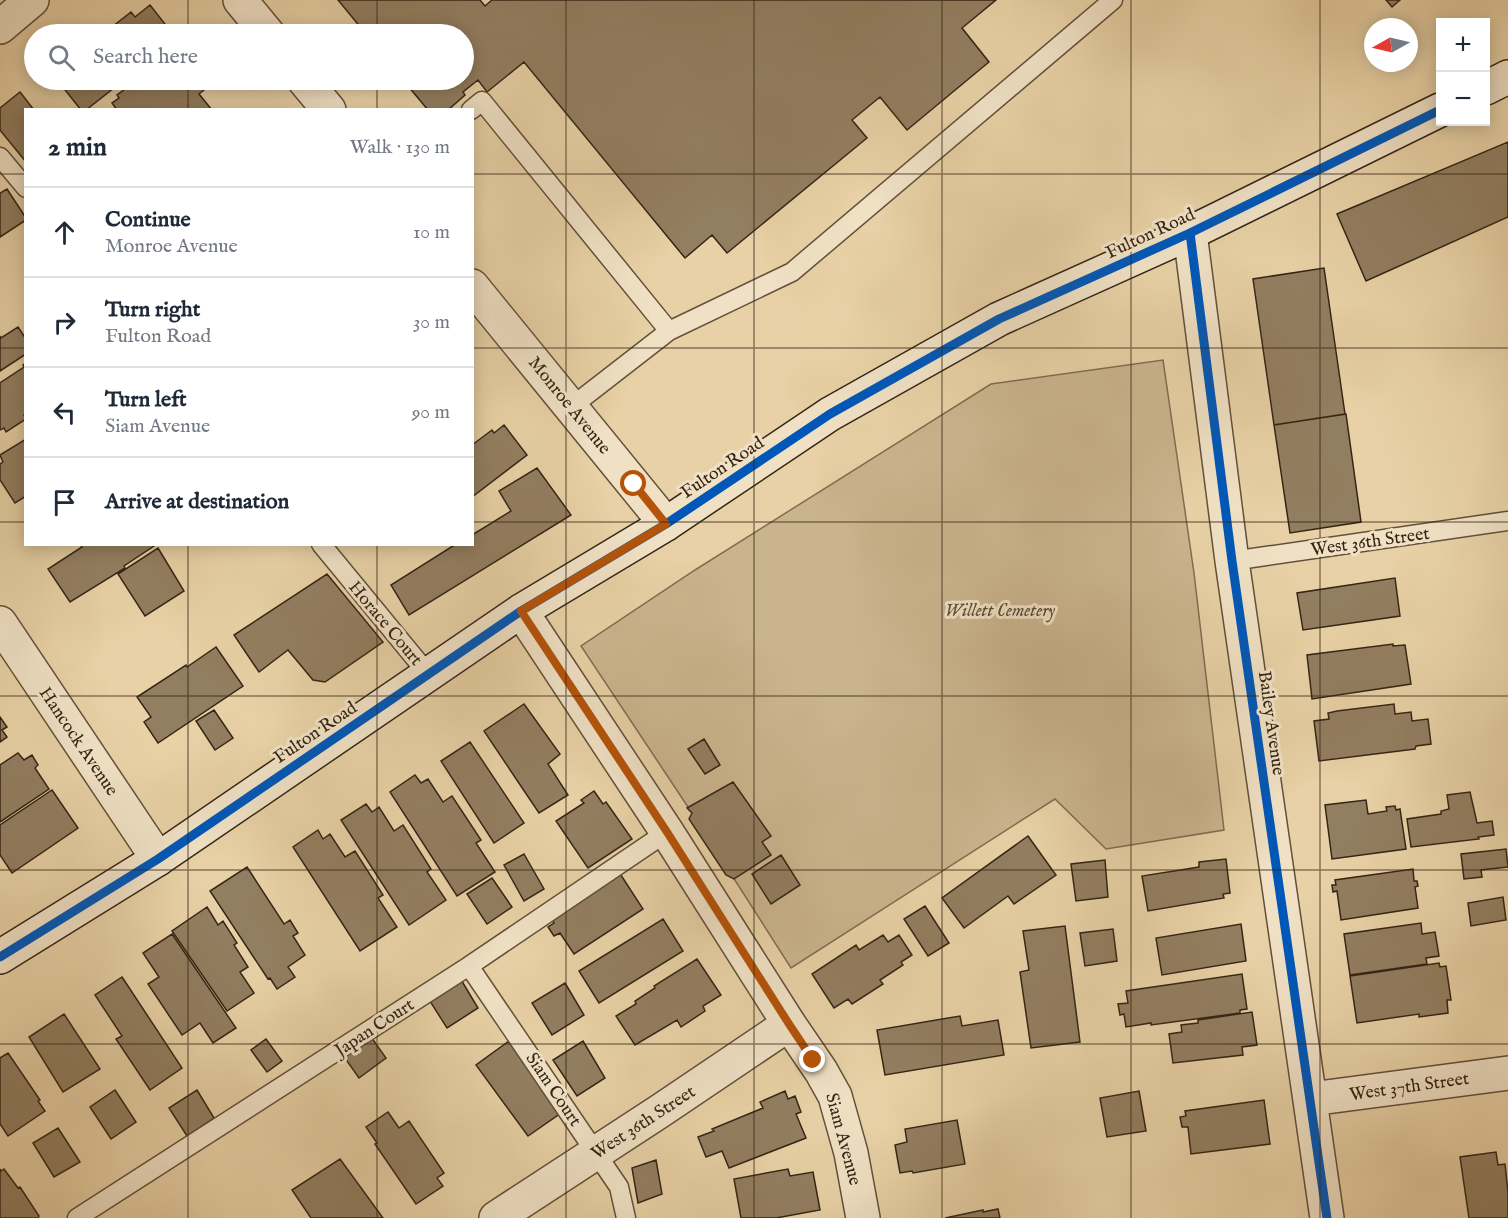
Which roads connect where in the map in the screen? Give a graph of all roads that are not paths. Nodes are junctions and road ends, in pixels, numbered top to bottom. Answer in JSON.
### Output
{"nodes":[{"id":1,"x":32,"y":0,"type":"edge"},
{"id":2,"x":240,"y":0,"type":"edge"},
{"id":3,"x":1113,"y":0,"type":"edge"},
{"id":4,"x":260,"y":24,"type":"edge"},
{"id":5,"x":0,"y":27,"type":"edge"},
{"id":6,"x":1508,"y":77,"type":"edge"},
{"id":7,"x":1490,"y":86,"type":"edge"},
{"id":8,"x":312,"y":90,"type":"edge"},
{"id":9,"x":327,"y":108,"type":"edge"},
{"id":10,"x":473,"y":108,"type":"edge"},
{"id":11,"x":1436,"y":112,"type":"edge"},
{"id":12,"x":0,"y":157,"type":"edge"},
{"id":13,"x":24,"y":186,"type":"edge"},
{"id":14,"x":1190,"y":233,"type":"junction"},
{"id":15,"x":474,"y":288,"type":"edge"},
{"id":16,"x":669,"y":331,"type":"junction"},
{"id":17,"x":571,"y":407,"type":"junction"},
{"id":18,"x":1508,"y":521,"type":"edge"},
{"id":19,"x":666,"y":524,"type":"junction"},
{"id":20,"x":323,"y":546,"type":"edge"},
{"id":21,"x":1232,"y":561,"type":"junction"},
{"id":22,"x":521,"y":611,"type":"junction"},
{"id":23,"x":0,"y":623,"type":"edge"},
{"id":24,"x":428,"y":674,"type":"junction"},
{"id":25,"x":667,"y":832,"type":"junction"},
{"id":26,"x":158,"y":859,"type":"junction"},
{"id":27,"x":0,"y":957,"type":"edge"},
{"id":28,"x":469,"y":966,"type":"junction"},
{"id":29,"x":789,"y":1024,"type":"junction"},
{"id":30,"x":1508,"y":1073,"type":"edge"},
{"id":31,"x":1311,"y":1099,"type":"junction"},
{"id":32,"x":597,"y":1152,"type":"junction"},
{"id":33,"x":77,"y":1218,"type":"edge"},
{"id":34,"x":496,"y":1218,"type":"edge"},
{"id":35,"x":626,"y":1218,"type":"edge"},
{"id":36,"x":863,"y":1218,"type":"edge"},
{"id":37,"x":1327,"y":1218,"type":"edge"}],
"edges":[{"from":1,"to":5,"type":"street"},
{"from":2,"to":4,"type":"street"},
{"from":3,"to":16,"type":"lane"},
{"from":6,"to":7,"type":"street"},
{"from":8,"to":9,"type":"street"},
{"from":10,"to":16,"type":"lane"},
{"from":11,"to":14,"type":"street","name":"Fulton Road"},
{"from":12,"to":13,"type":"lane"},
{"from":14,"to":19,"type":"street","name":"Fulton Road"},
{"from":14,"to":21,"type":"street","name":"Bailey Avenue"},
{"from":15,"to":17,"type":"street","name":"Monroe Avenue"},
{"from":16,"to":17,"type":"lane"},
{"from":17,"to":19,"type":"street","name":"Monroe Avenue"},
{"from":18,"to":21,"type":"lane","name":"West 36th Street"},
{"from":19,"to":22,"type":"street","name":"Fulton Road"},
{"from":20,"to":24,"type":"lane","name":"Horace Court"},
{"from":21,"to":31,"type":"street","name":"Bailey Avenue"},
{"from":22,"to":24,"type":"street","name":"Fulton Road"},
{"from":22,"to":25,"type":"street","name":"Siam Avenue"},
{"from":23,"to":26,"type":"street","name":"Hancock Avenue"},
{"from":24,"to":26,"type":"street","name":"Fulton Road"},
{"from":25,"to":28,"type":"lane","name":"Japan Court"},
{"from":25,"to":29,"type":"street","name":"Siam Avenue"},
{"from":26,"to":27,"type":"street","name":"Fulton Road"},
{"from":28,"to":32,"type":"lane","name":"Siam Court"},
{"from":28,"to":33,"type":"lane","name":"Japan Court"},
{"from":29,"to":32,"type":"street","name":"West 36th Street"},
{"from":29,"to":36,"type":"street","name":"Siam Avenue"},
{"from":30,"to":31,"type":"street","name":"West 37th Street"},
{"from":31,"to":37,"type":"street","name":"Bailey Avenue"},
{"from":32,"to":34,"type":"street","name":"West 36th Street"},
{"from":32,"to":35,"type":"lane","name":"Siam Court"}]}
